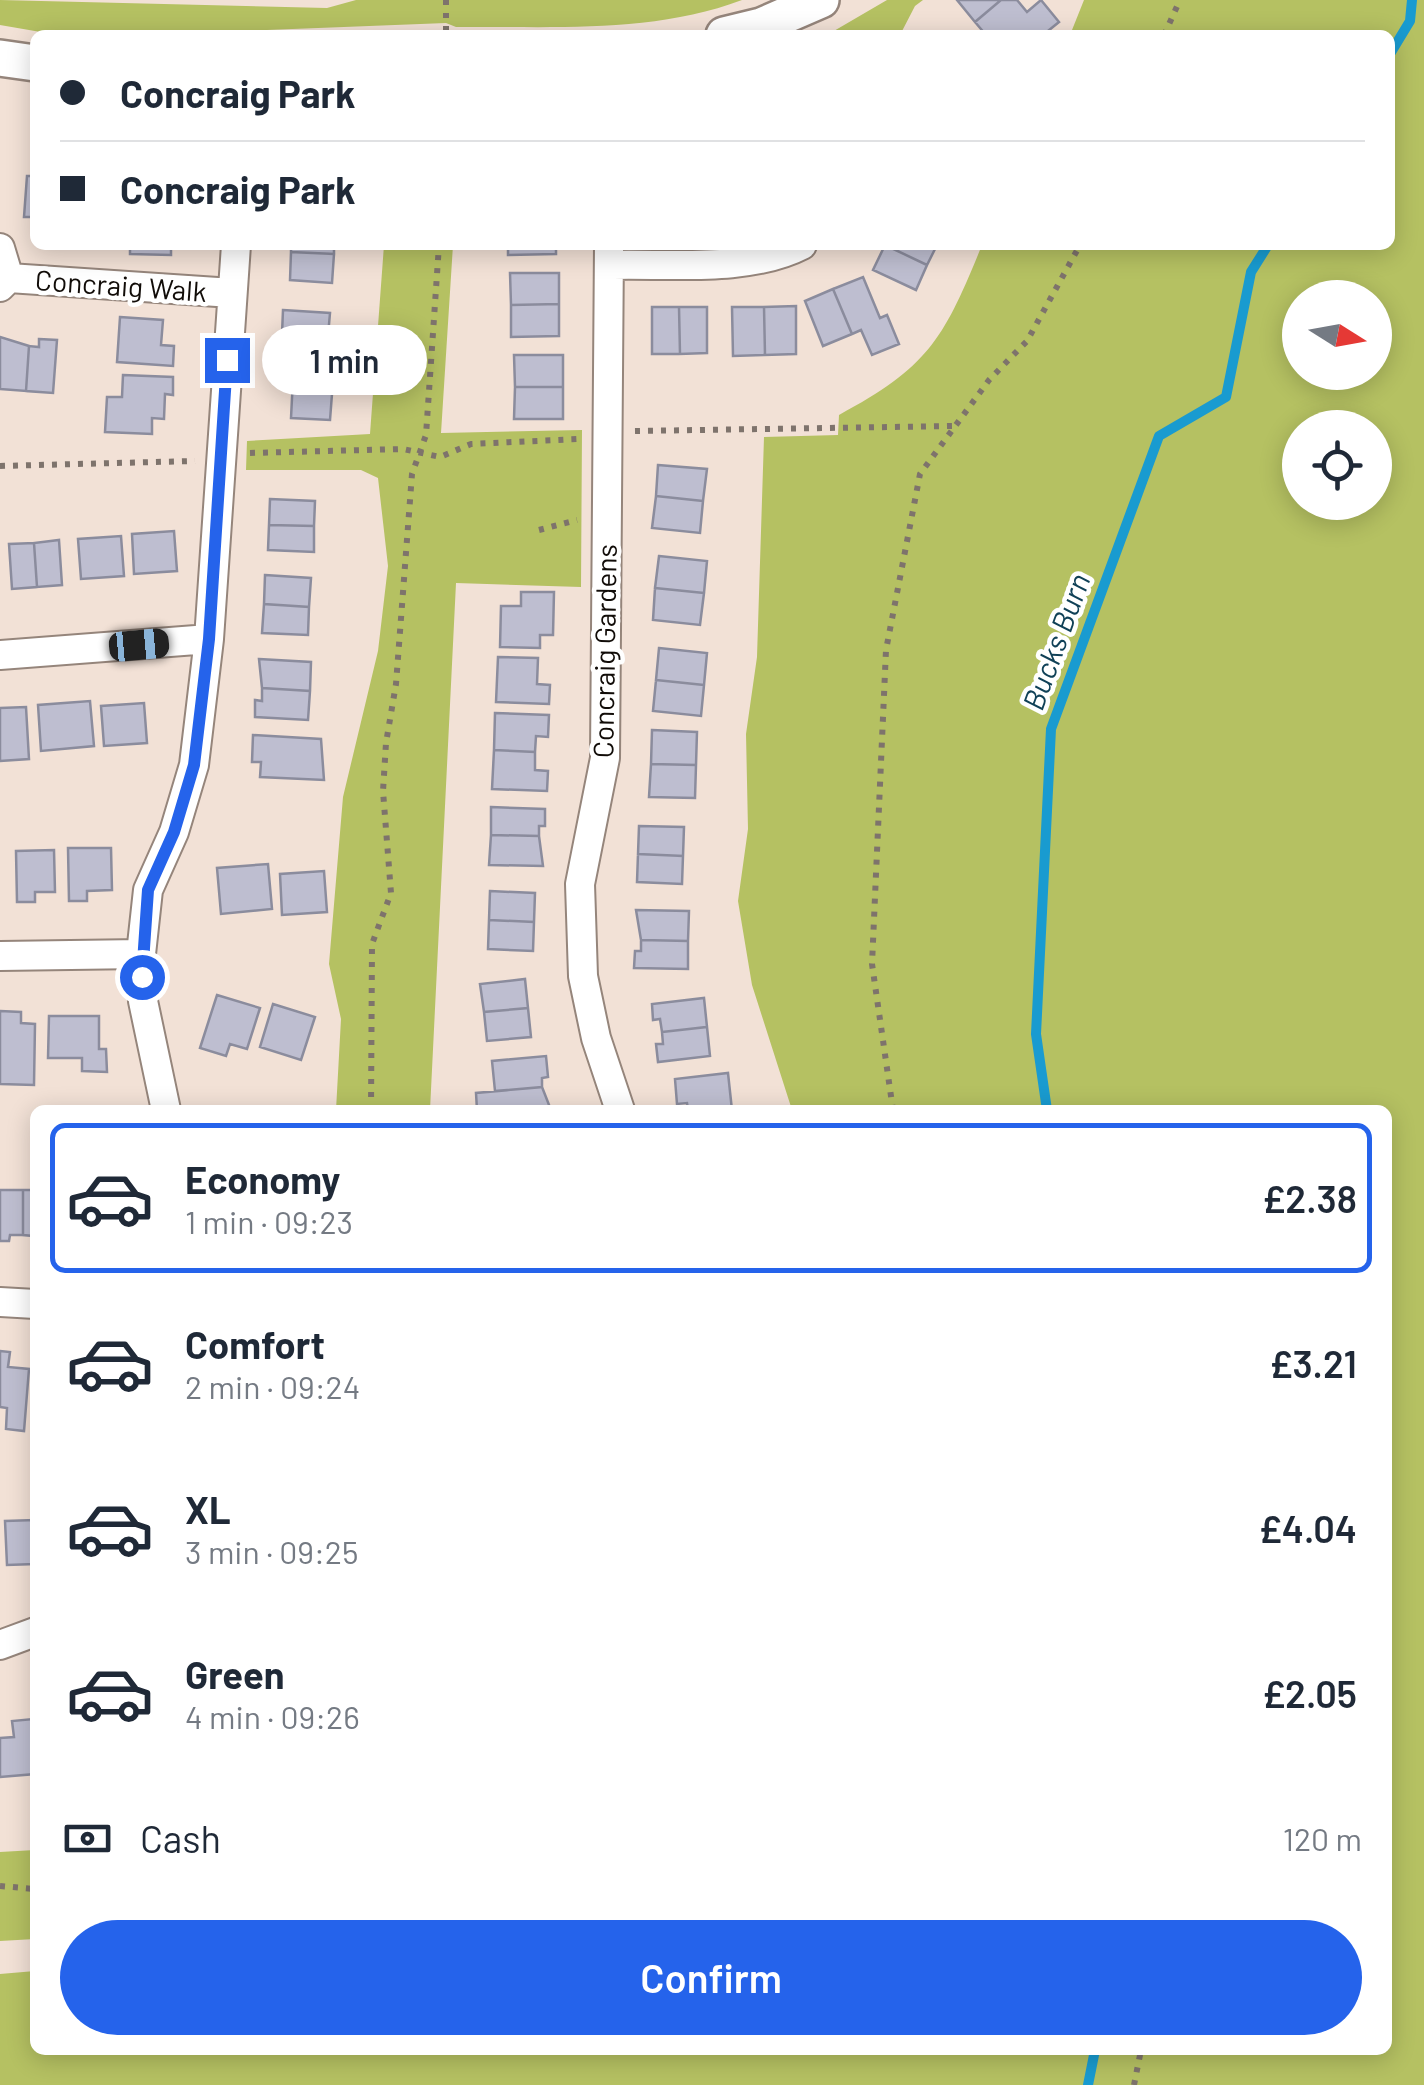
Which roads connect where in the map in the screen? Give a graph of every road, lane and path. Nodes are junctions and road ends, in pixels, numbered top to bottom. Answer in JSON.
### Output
{"nodes":[{"id":1,"x":446,"y":0,"type":"edge"},
{"id":2,"x":821,"y":0,"type":"edge"},
{"id":3,"x":1180,"y":0,"type":"edge"},
{"id":4,"x":446,"y":30,"type":"edge"},
{"id":5,"x":745,"y":30,"type":"edge"},
{"id":6,"x":1166,"y":30,"type":"edge"},
{"id":7,"x":0,"y":58,"type":"edge"},
{"id":8,"x":30,"y":62,"type":"edge"},
{"id":9,"x":0,"y":248,"type":"edge"},
{"id":10,"x":236,"y":250,"type":"edge"},
{"id":11,"x":438,"y":250,"type":"edge"},
{"id":12,"x":787,"y":250,"type":"edge"},
{"id":13,"x":1077,"y":250,"type":"edge"},
{"id":14,"x":609,"y":255,"type":"edge"},
{"id":15,"x":4,"y":282,"type":"edge"},
{"id":16,"x":232,"y":293,"type":"junction"},
{"id":17,"x":954,"y":426,"type":"junction"},
{"id":18,"x":608,"y":434,"type":"junction"},
{"id":19,"x":422,"y":453,"type":"junction"},
{"id":20,"x":220,"y":461,"type":"junction"},
{"id":21,"x":0,"y":466,"type":"edge"},
{"id":22,"x":209,"y":639,"type":"junction"},
{"id":23,"x":0,"y":656,"type":"edge"},
{"id":24,"x":141,"y":954,"type":"junction"},
{"id":25,"x":0,"y":956,"type":"edge"},
{"id":26,"x":165,"y":1105,"type":"edge"},
{"id":27,"x":371,"y":1105,"type":"edge"},
{"id":28,"x":618,"y":1105,"type":"edge"},
{"id":29,"x":892,"y":1105,"type":"edge"},
{"id":30,"x":0,"y":1302,"type":"edge"},
{"id":31,"x":30,"y":1304,"type":"edge"},
{"id":32,"x":30,"y":1634,"type":"edge"},
{"id":33,"x":0,"y":1645,"type":"edge"},
{"id":34,"x":0,"y":1886,"type":"edge"},
{"id":35,"x":30,"y":1889,"type":"edge"},
{"id":36,"x":1140,"y":2055,"type":"edge"},
{"id":37,"x":1134,"y":2085,"type":"edge"}],
"edges":[{"from":1,"to":4,"type":"path"},
{"from":2,"to":5,"type":"street"},
{"from":3,"to":6,"type":"path"},
{"from":7,"to":8,"type":"street"},
{"from":9,"to":15,"type":"street","name":"Concraig Walk"},
{"from":10,"to":16,"type":"street"},
{"from":11,"to":19,"type":"path"},
{"from":12,"to":14,"type":"street"},
{"from":13,"to":17,"type":"path"},
{"from":14,"to":18,"type":"street","name":"Concraig Gardens"},
{"from":15,"to":16,"type":"street","name":"Concraig Walk"},
{"from":16,"to":20,"type":"street"},
{"from":17,"to":18,"type":"path"},
{"from":17,"to":29,"type":"path"},
{"from":18,"to":19,"type":"path"},
{"from":18,"to":28,"type":"street","name":"Concraig Gardens"},
{"from":19,"to":20,"type":"path"},
{"from":19,"to":27,"type":"path"},
{"from":20,"to":21,"type":"path"},
{"from":20,"to":22,"type":"street"},
{"from":22,"to":23,"type":"street"},
{"from":22,"to":24,"type":"street"},
{"from":24,"to":25,"type":"street"},
{"from":24,"to":26,"type":"street"},
{"from":30,"to":31,"type":"street"},
{"from":32,"to":33,"type":"street"},
{"from":34,"to":35,"type":"path"},
{"from":36,"to":37,"type":"path"}]}
